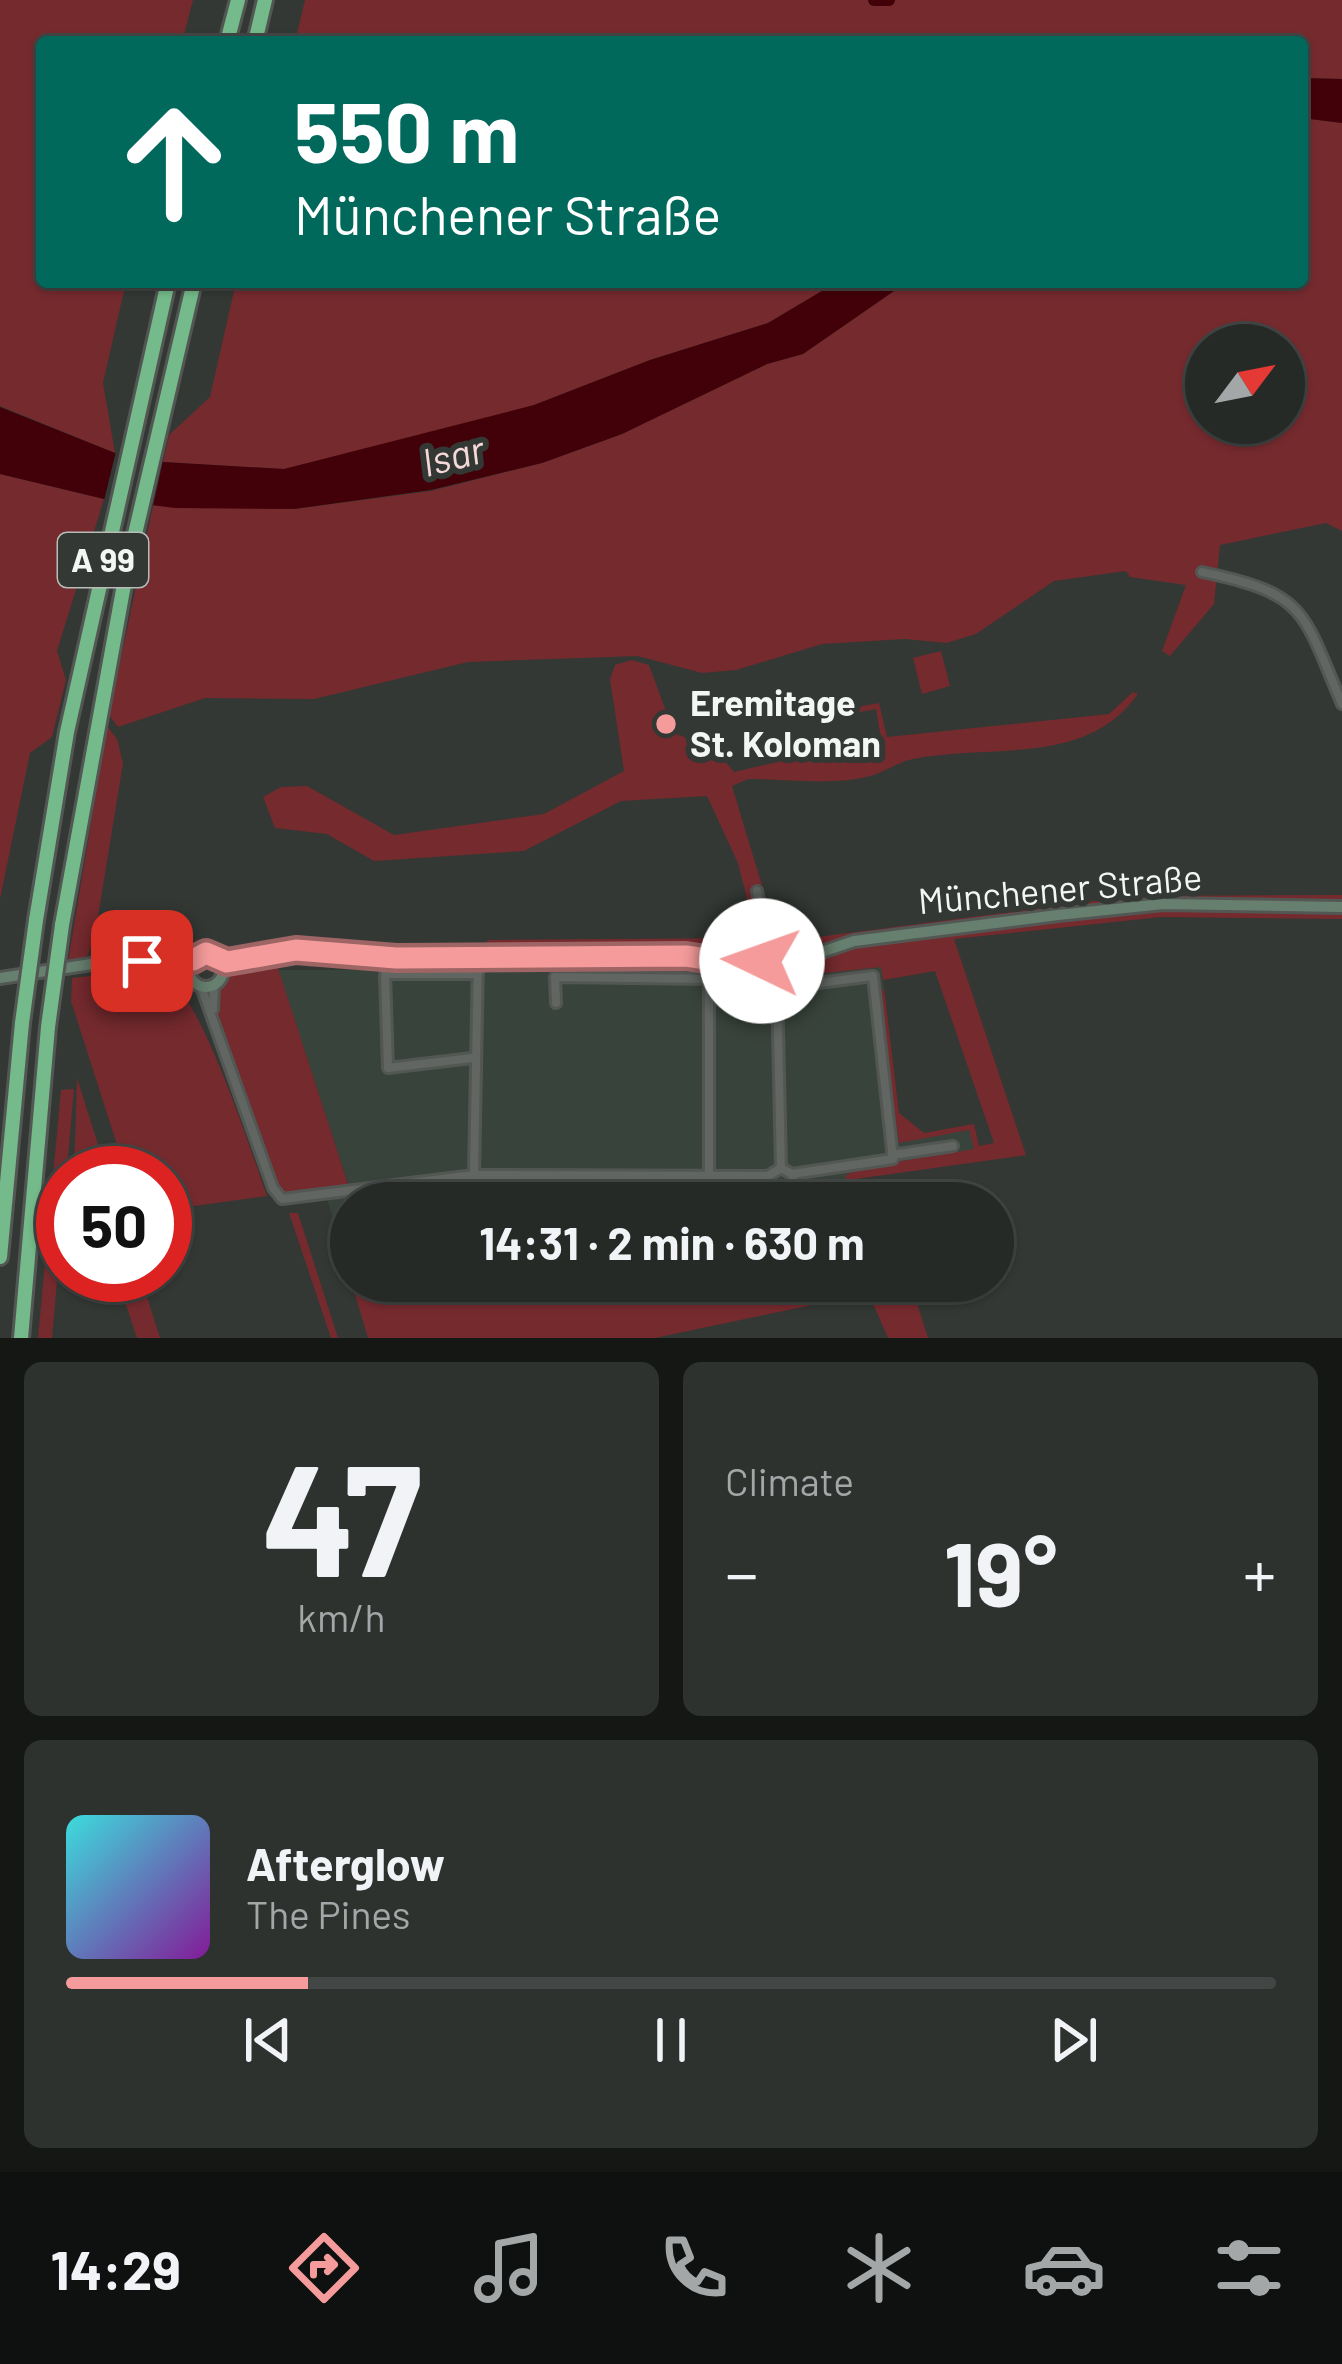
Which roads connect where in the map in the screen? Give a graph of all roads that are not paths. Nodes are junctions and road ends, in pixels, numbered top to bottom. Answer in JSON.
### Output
{"nodes":[{"id":1,"x":238,"y":0,"type":"edge"},
{"id":2,"x":266,"y":0,"type":"edge"},
{"id":3,"x":229,"y":36,"type":"edge"},
{"id":4,"x":257,"y":36,"type":"edge"},
{"id":5,"x":167,"y":288,"type":"edge"},
{"id":6,"x":192,"y":288,"type":"edge"},
{"id":7,"x":1202,"y":572,"type":"dead end"},
{"id":8,"x":1342,"y":704,"type":"edge"},
{"id":9,"x":758,"y":891,"type":"dead end"},
{"id":10,"x":1342,"y":907,"type":"edge"},
{"id":11,"x":770,"y":955,"type":"junction"},
{"id":12,"x":262,"y":958,"type":"junction"},
{"id":13,"x":478,"y":959,"type":"junction"},
{"id":14,"x":193,"y":960,"type":"junction"},
{"id":15,"x":220,"y":961,"type":"junction"},
{"id":16,"x":161,"y":962,"type":"junction"},
{"id":17,"x":787,"y":964,"type":"junction"},
{"id":18,"x":759,"y":967,"type":"junction"},
{"id":19,"x":476,"y":974,"type":"junction"},
{"id":20,"x":190,"y":977,"type":"junction"},
{"id":21,"x":0,"y":978,"type":"edge"},
{"id":22,"x":212,"y":983,"type":"junction"},
{"id":23,"x":777,"y":983,"type":"junction"},
{"id":24,"x":811,"y":983,"type":"dead end"},
{"id":25,"x":556,"y":1003,"type":"dead end"},
{"id":26,"x":472,"y":1058,"type":"junction"},
{"id":27,"x":953,"y":1146,"type":"dead end"},
{"id":28,"x":892,"y":1155,"type":"junction"},
{"id":29,"x":782,"y":1168,"type":"junction"},
{"id":30,"x":474,"y":1174,"type":"junction"},
{"id":31,"x":709,"y":1174,"type":"junction"},
{"id":32,"x":792,"y":1174,"type":"junction"},
{"id":33,"x":768,"y":1176,"type":"junction"},
{"id":34,"x":426,"y":1182,"type":"edge"},
{"id":35,"x":768,"y":1182,"type":"edge"},
{"id":36,"x":793,"y":1182,"type":"edge"},
{"id":37,"x":330,"y":1193,"type":"edge"},
{"id":38,"x":0,"y":1257,"type":"edge"},
{"id":39,"x":21,"y":1338,"type":"edge"}],
"edges":[{"from":1,"to":3,"type":"highway"},
{"from":2,"to":4,"type":"highway"},
{"from":5,"to":38,"type":"highway","number":"A 99","bridge":true},
{"from":6,"to":39,"type":"highway","number":"A 99","bridge":true},
{"from":7,"to":8,"type":"street"},
{"from":9,"to":11,"type":"street"},
{"from":10,"to":17,"type":"main road","name":"Münchener Straße"},
{"from":11,"to":17,"type":"main road"},
{"from":11,"to":18,"type":"main road"},
{"from":12,"to":13,"type":"main road"},
{"from":12,"to":15,"type":"main road"},
{"from":12,"to":22,"type":"main road"},
{"from":13,"to":18,"type":"main road"},
{"from":13,"to":19,"type":"street"},
{"from":14,"to":15,"type":"main road"},
{"from":14,"to":16,"type":"main road"},
{"from":14,"to":20,"type":"main road"},
{"from":15,"to":22,"type":"main road"},
{"from":16,"to":20,"type":"main road"},
{"from":16,"to":21,"type":"main road"},
{"from":17,"to":23,"type":"main road"},
{"from":18,"to":23,"type":"main road"},
{"from":19,"to":26,"type":"street"},
{"from":19,"to":26,"type":"street"},
{"from":20,"to":22,"type":"main road"},
{"from":22,"to":37,"type":"street"},
{"from":23,"to":29,"type":"street"},
{"from":24,"to":28,"type":"street"},
{"from":25,"to":31,"type":"street"},
{"from":26,"to":30,"type":"street"},
{"from":27,"to":28,"type":"street"},
{"from":28,"to":32,"type":"street"},
{"from":29,"to":32,"type":"street"},
{"from":29,"to":33,"type":"street"},
{"from":30,"to":31,"type":"street"},
{"from":30,"to":34,"type":"street"},
{"from":31,"to":33,"type":"street"},
{"from":32,"to":36,"type":"street"},
{"from":33,"to":35,"type":"street"}]}
